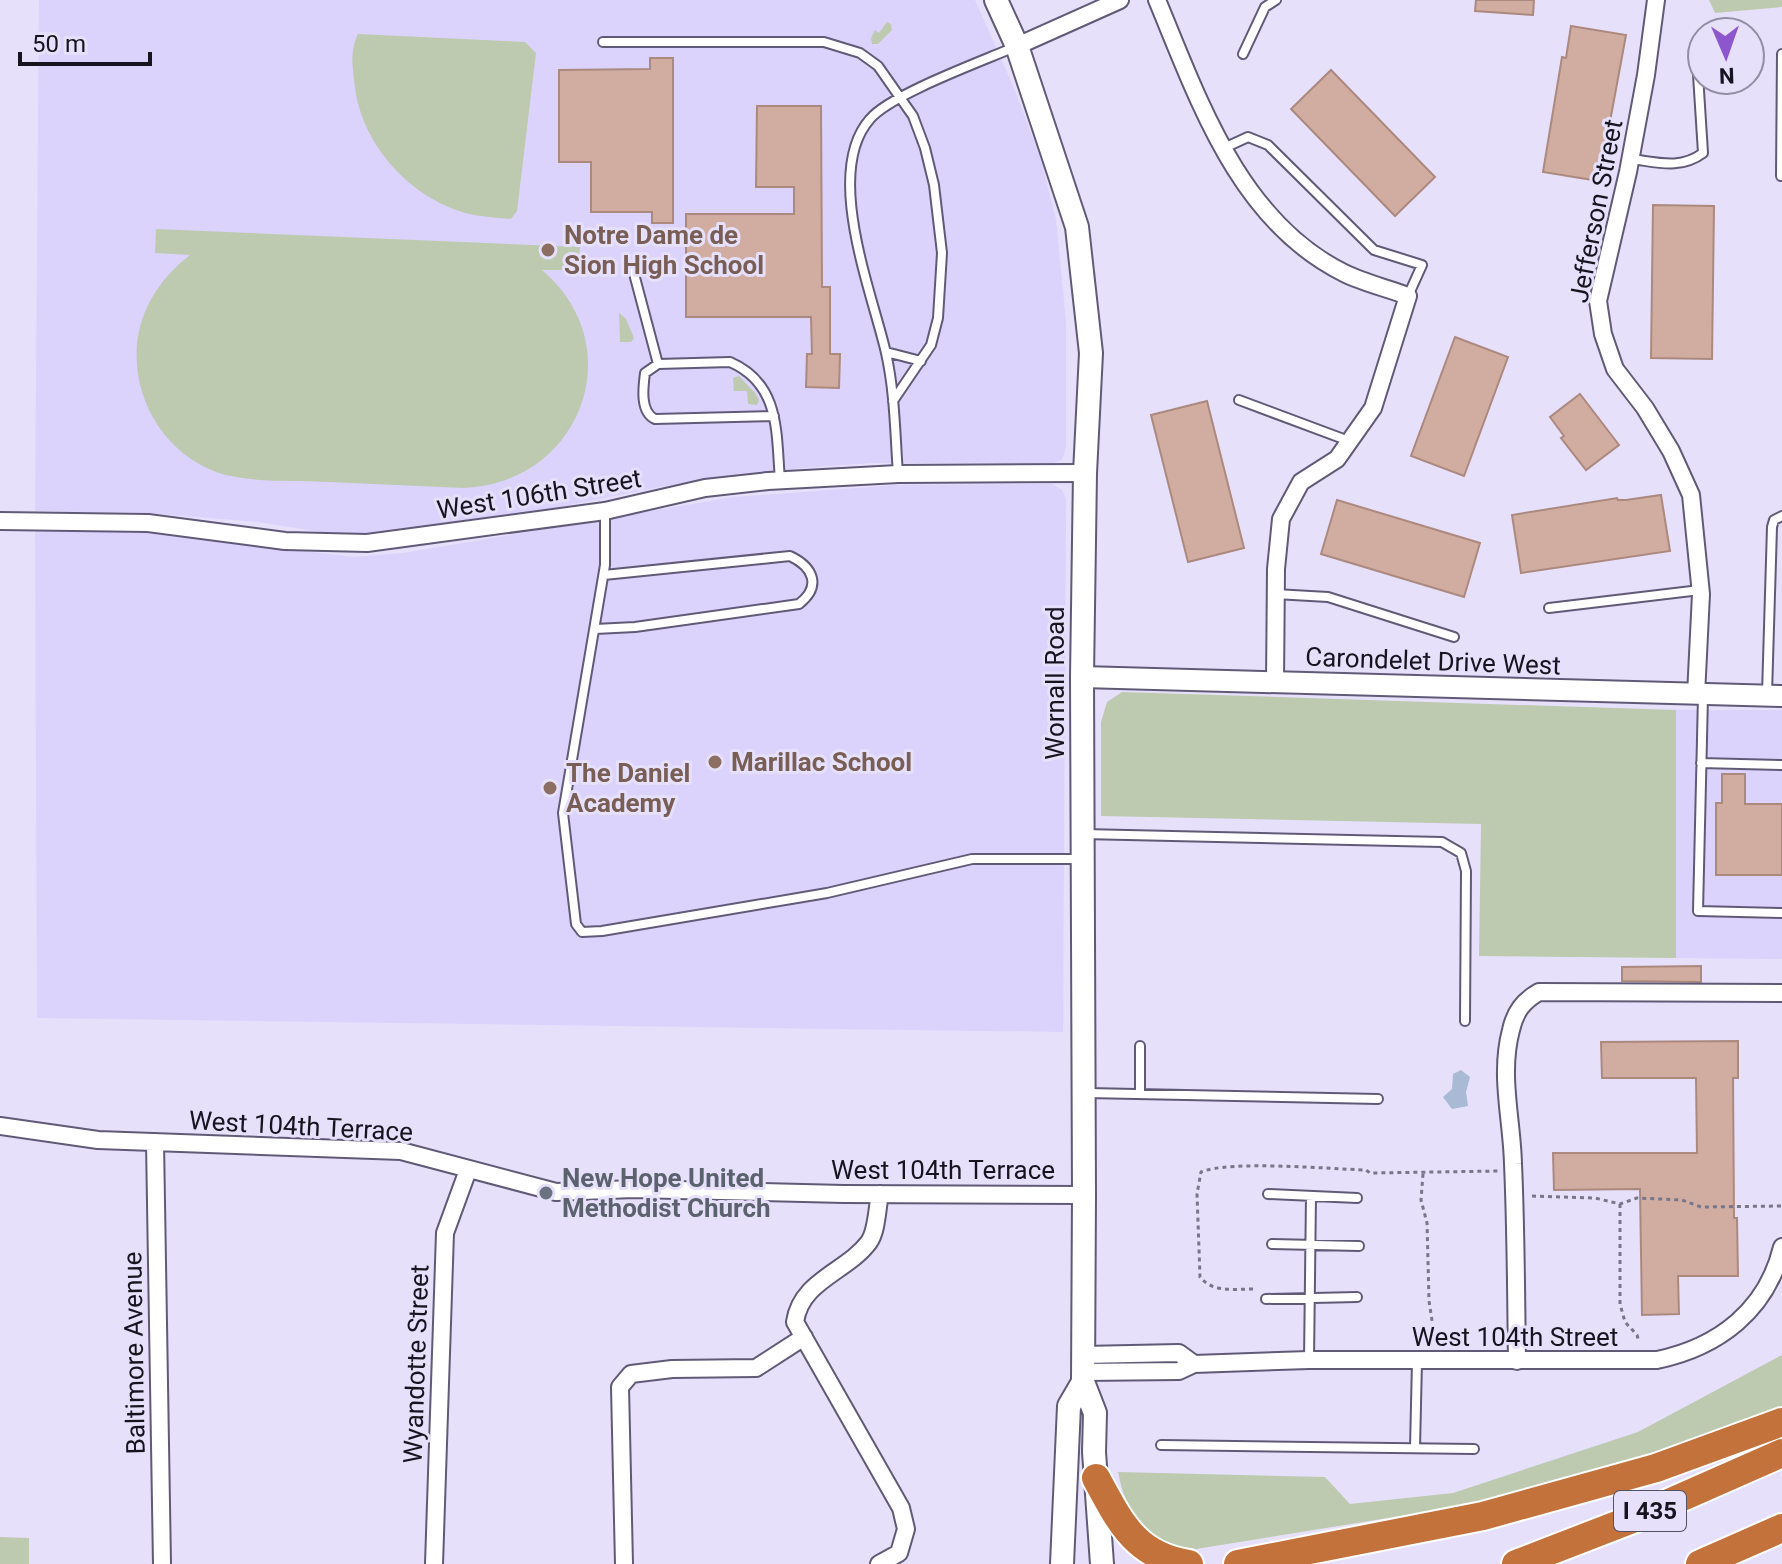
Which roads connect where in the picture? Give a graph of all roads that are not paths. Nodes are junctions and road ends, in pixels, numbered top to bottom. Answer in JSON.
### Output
{"nodes":[{"id":1,"x":996,"y":0,"type":"edge"},
{"id":2,"x":1120,"y":0,"type":"edge"},
{"id":3,"x":1157,"y":0,"type":"edge"},
{"id":4,"x":1276,"y":0,"type":"edge"},
{"id":5,"x":1656,"y":0,"type":"edge"},
{"id":6,"x":603,"y":42,"type":"dead end"},
{"id":7,"x":1017,"y":46,"type":"junction"},
{"id":8,"x":1243,"y":54,"type":"dead end"},
{"id":9,"x":1782,"y":54,"type":"edge"},
{"id":10,"x":1699,"y":96,"type":"edge"},
{"id":11,"x":901,"y":97,"type":"junction"},
{"id":12,"x":1224,"y":148,"type":"junction"},
{"id":13,"x":1631,"y":159,"type":"junction"},
{"id":14,"x":1781,"y":176,"type":"edge"},
{"id":15,"x":633,"y":270,"type":"dead end"},
{"id":16,"x":1408,"y":296,"type":"junction"},
{"id":17,"x":886,"y":352,"type":"junction"},
{"id":18,"x":921,"y":361,"type":"junction"},
{"id":19,"x":658,"y":364,"type":"junction"},
{"id":20,"x":1239,"y":400,"type":"dead end"},
{"id":21,"x":893,"y":401,"type":"junction"},
{"id":22,"x":774,"y":416,"type":"junction"},
{"id":23,"x":1349,"y":442,"type":"junction"},
{"id":24,"x":1085,"y":473,"type":"junction"},
{"id":25,"x":898,"y":474,"type":"junction"},
{"id":26,"x":780,"y":480,"type":"junction"},
{"id":27,"x":605,"y":511,"type":"junction"},
{"id":28,"x":1782,"y":516,"type":"edge"},
{"id":29,"x":0,"y":521,"type":"edge"},
{"id":30,"x":604,"y":575,"type":"junction"},
{"id":31,"x":1701,"y":590,"type":"junction"},
{"id":32,"x":1275,"y":594,"type":"junction"},
{"id":33,"x":1549,"y":608,"type":"dead end"},
{"id":34,"x":595,"y":629,"type":"junction"},
{"id":35,"x":1454,"y":637,"type":"dead end"},
{"id":36,"x":1082,"y":677,"type":"junction"},
{"id":37,"x":1275,"y":682,"type":"junction"},
{"id":38,"x":1699,"y":695,"type":"junction"},
{"id":39,"x":1775,"y":696,"type":"edge"},
{"id":40,"x":1701,"y":763,"type":"junction"},
{"id":41,"x":1782,"y":765,"type":"edge"},
{"id":42,"x":1082,"y":834,"type":"junction"},
{"id":43,"x":1082,"y":859,"type":"junction"},
{"id":44,"x":1782,"y":913,"type":"edge"},
{"id":45,"x":1782,"y":993,"type":"edge"},
{"id":46,"x":1465,"y":1021,"type":"dead end"},
{"id":47,"x":1140,"y":1046,"type":"dead end"},
{"id":48,"x":1084,"y":1093,"type":"junction"},
{"id":49,"x":1140,"y":1094,"type":"junction"},
{"id":50,"x":1378,"y":1099,"type":"dead end"},
{"id":51,"x":0,"y":1126,"type":"edge"},
{"id":52,"x":155,"y":1142,"type":"junction"},
{"id":53,"x":468,"y":1170,"type":"junction"},
{"id":54,"x":880,"y":1194,"type":"junction"},
{"id":55,"x":1268,"y":1194,"type":"dead end"},
{"id":56,"x":1084,"y":1195,"type":"junction"},
{"id":57,"x":1311,"y":1196,"type":"junction"},
{"id":58,"x":1357,"y":1198,"type":"dead end"},
{"id":59,"x":1272,"y":1244,"type":"dead end"},
{"id":60,"x":1310,"y":1245,"type":"junction"},
{"id":61,"x":1359,"y":1246,"type":"dead end"},
{"id":62,"x":1782,"y":1247,"type":"edge"},
{"id":63,"x":1310,"y":1296,"type":"junction"},
{"id":64,"x":1357,"y":1297,"type":"dead end"},
{"id":65,"x":1266,"y":1299,"type":"dead end"},
{"id":66,"x":804,"y":1337,"type":"junction"},
{"id":67,"x":1309,"y":1360,"type":"junction"},
{"id":68,"x":1422,"y":1360,"type":"junction"},
{"id":69,"x":1517,"y":1361,"type":"junction"},
{"id":70,"x":1083,"y":1370,"type":"junction"},
{"id":71,"x":1782,"y":1422,"type":"edge"},
{"id":72,"x":1161,"y":1445,"type":"dead end"},
{"id":73,"x":1415,"y":1448,"type":"junction"},
{"id":74,"x":1474,"y":1449,"type":"dead end"},
{"id":75,"x":1782,"y":1453,"type":"edge"},
{"id":76,"x":1096,"y":1478,"type":"junction"},
{"id":77,"x":1782,"y":1528,"type":"edge"},
{"id":78,"x":1063,"y":1533,"type":"junction"},
{"id":79,"x":162,"y":1564,"type":"edge"},
{"id":80,"x":434,"y":1564,"type":"edge"},
{"id":81,"x":624,"y":1564,"type":"edge"},
{"id":82,"x":879,"y":1564,"type":"edge"},
{"id":83,"x":1045,"y":1564,"type":"edge"},
{"id":84,"x":1062,"y":1564,"type":"edge"},
{"id":85,"x":1102,"y":1564,"type":"edge"},
{"id":86,"x":1189,"y":1564,"type":"edge"},
{"id":87,"x":1238,"y":1564,"type":"edge"},
{"id":88,"x":1516,"y":1564,"type":"edge"},
{"id":89,"x":1700,"y":1564,"type":"edge"}],
"edges":[{"from":1,"to":7,"type":"main road","name":"Wornall Road"},
{"from":2,"to":7,"type":"street"},
{"from":3,"to":12,"type":"street"},
{"from":4,"to":8,"type":"lane"},
{"from":5,"to":13,"type":"street","name":"Jefferson Street"},
{"from":6,"to":11,"type":"lane"},
{"from":7,"to":11,"type":"lane"},
{"from":7,"to":24,"type":"main road","name":"Wornall Road"},
{"from":9,"to":14,"type":"lane"},
{"from":10,"to":13,"type":"lane"},
{"from":11,"to":17,"type":"lane"},
{"from":11,"to":18,"type":"lane"},
{"from":12,"to":16,"type":"street"},
{"from":12,"to":16,"type":"lane"},
{"from":13,"to":31,"type":"street","name":"Jefferson Street"},
{"from":15,"to":19,"type":"lane"},
{"from":16,"to":23,"type":"street"},
{"from":17,"to":18,"type":"lane"},
{"from":17,"to":21,"type":"lane"},
{"from":18,"to":21,"type":"lane"},
{"from":19,"to":22,"type":"lane"},
{"from":19,"to":22,"type":"lane"},
{"from":20,"to":23,"type":"lane"},
{"from":21,"to":25,"type":"lane"},
{"from":22,"to":26,"type":"lane"},
{"from":23,"to":32,"type":"street"},
{"from":24,"to":25,"type":"street","name":"West 106th Street"},
{"from":24,"to":36,"type":"main road","name":"Wornall Road"},
{"from":25,"to":26,"type":"street","name":"West 106th Street"},
{"from":26,"to":27,"type":"street","name":"West 106th Street"},
{"from":27,"to":29,"type":"street","name":"West 106th Street"},
{"from":27,"to":30,"type":"lane"},
{"from":28,"to":39,"type":"lane"},
{"from":30,"to":34,"type":"lane"},
{"from":30,"to":34,"type":"lane"},
{"from":31,"to":33,"type":"lane"},
{"from":31,"to":38,"type":"street","name":"Jefferson Street"},
{"from":32,"to":35,"type":"lane"},
{"from":32,"to":37,"type":"street"},
{"from":34,"to":43,"type":"lane"},
{"from":36,"to":37,"type":"street","name":"Carondelet Drive West"},
{"from":36,"to":42,"type":"main road","name":"Wornall Road"},
{"from":37,"to":38,"type":"street","name":"Carondelet Drive West"},
{"from":38,"to":39,"type":"street","name":"Carondelet Drive West"},
{"from":38,"to":40,"type":"lane"},
{"from":40,"to":41,"type":"lane"},
{"from":40,"to":44,"type":"lane"},
{"from":42,"to":43,"type":"main road","name":"Wornall Road"},
{"from":42,"to":46,"type":"lane"},
{"from":43,"to":48,"type":"main road","name":"Wornall Road"},
{"from":45,"to":69,"type":"street"},
{"from":47,"to":49,"type":"lane"},
{"from":48,"to":49,"type":"lane"},
{"from":48,"to":56,"type":"main road","name":"Wornall Road"},
{"from":49,"to":50,"type":"lane"},
{"from":51,"to":52,"type":"street","name":"West 104th Terrace"},
{"from":52,"to":53,"type":"street","name":"West 104th Terrace"},
{"from":52,"to":79,"type":"street","name":"Baltimore Avenue"},
{"from":53,"to":54,"type":"street","name":"West 104th Terrace"},
{"from":53,"to":80,"type":"street","name":"Wyandotte Street"},
{"from":54,"to":56,"type":"street","name":"West 104th Terrace"},
{"from":54,"to":66,"type":"street"},
{"from":55,"to":57,"type":"lane"},
{"from":56,"to":70,"type":"main road","name":"Wornall Road"},
{"from":57,"to":58,"type":"lane"},
{"from":57,"to":60,"type":"lane"},
{"from":59,"to":60,"type":"lane"},
{"from":60,"to":61,"type":"lane"},
{"from":60,"to":63,"type":"lane"},
{"from":62,"to":69,"type":"street","name":"West 104th Street"},
{"from":63,"to":64,"type":"lane"},
{"from":63,"to":65,"type":"lane"},
{"from":63,"to":67,"type":"lane"},
{"from":66,"to":81,"type":"street"},
{"from":66,"to":82,"type":"street"},
{"from":67,"to":68,"type":"street","name":"West 104th Street"},
{"from":67,"to":70,"type":"street","name":"West 104th Street"},
{"from":68,"to":69,"type":"street","name":"West 104th Street"},
{"from":68,"to":73,"type":"lane"},
{"from":70,"to":76,"type":"main road","name":"Wornall Road"},
{"from":70,"to":78,"type":"main road","name":"Wornall Road"},
{"from":71,"to":87,"type":"highway"},
{"from":72,"to":73,"type":"lane"},
{"from":73,"to":74,"type":"lane"},
{"from":75,"to":88,"type":"highway","number":"I 435"},
{"from":76,"to":85,"type":"main road","name":"Wornall Road"},
{"from":76,"to":86,"type":"highway"},
{"from":77,"to":89,"type":"highway","number":"I 435"},
{"from":78,"to":83,"type":"main road"},
{"from":78,"to":84,"type":"main road","name":"Wornall Road"}]}
